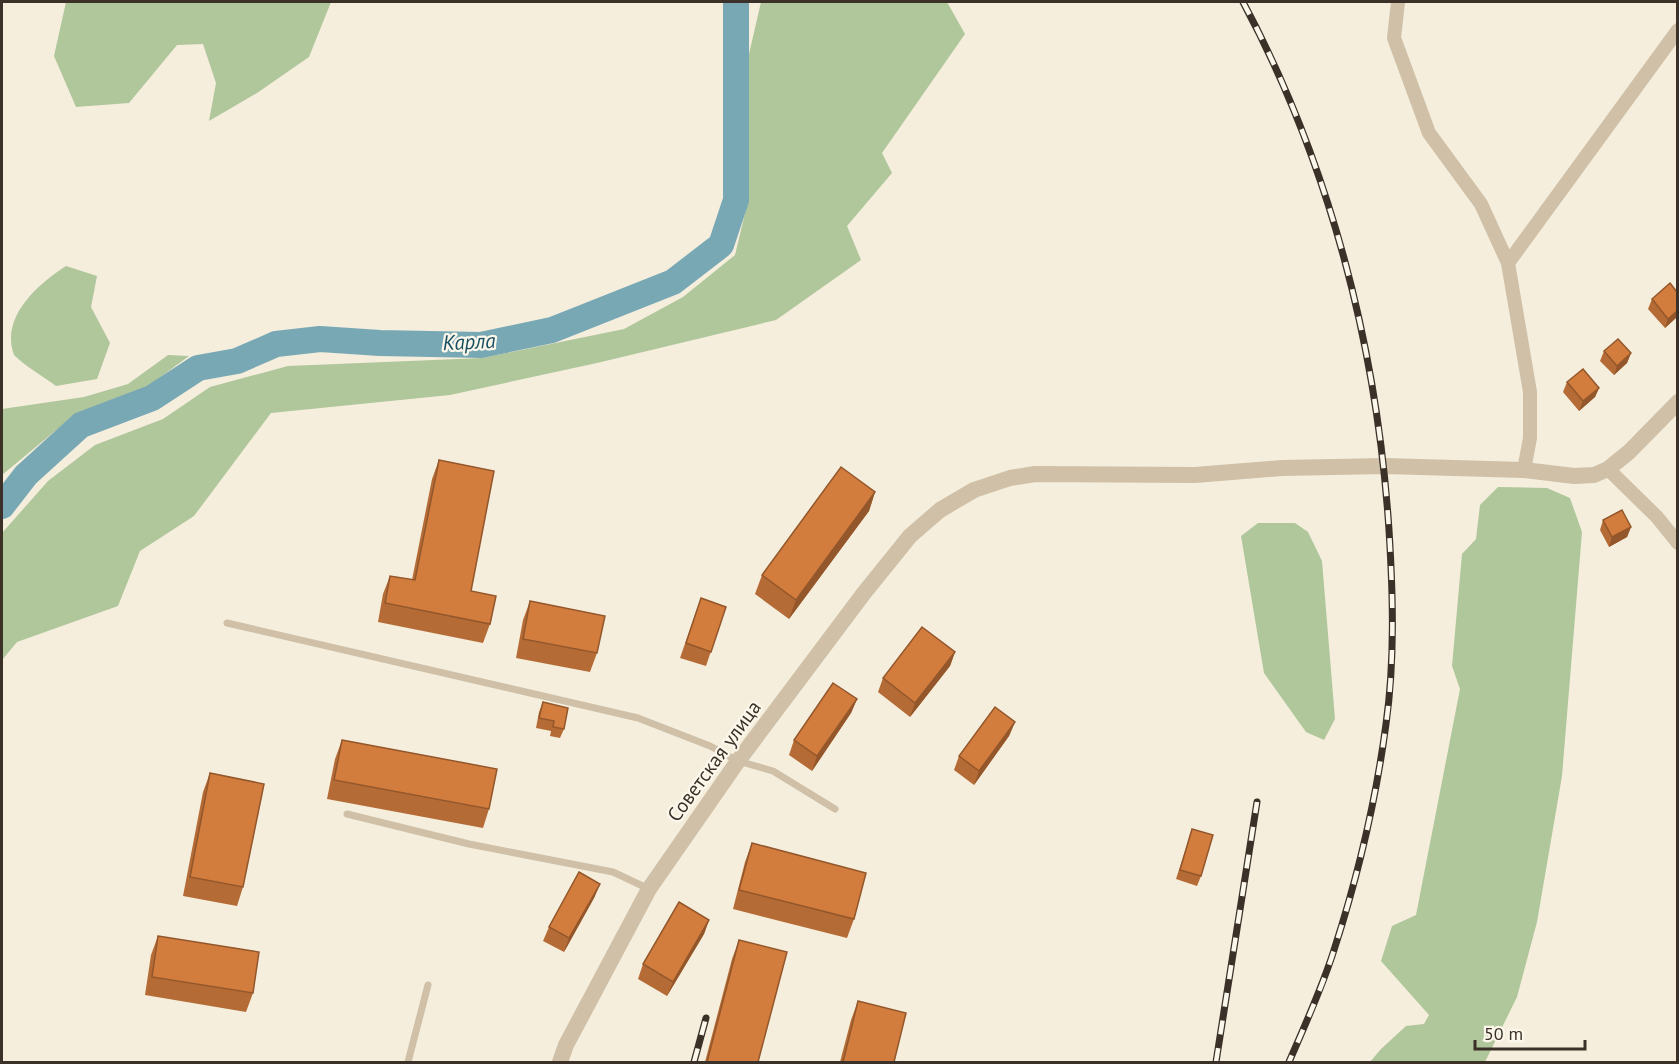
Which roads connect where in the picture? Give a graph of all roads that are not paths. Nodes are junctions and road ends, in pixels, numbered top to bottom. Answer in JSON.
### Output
{"nodes":[{"id":1,"x":1398,"y":2,"type":"edge"},
{"id":2,"x":1677,"y":30,"type":"edge"},
{"id":3,"x":1508,"y":263,"type":"junction"},
{"id":4,"x":1677,"y":402,"type":"edge"},
{"id":5,"x":1608,"y":469,"type":"junction"},
{"id":6,"x":1524,"y":470,"type":"junction"},
{"id":7,"x":1677,"y":543,"type":"edge"},
{"id":8,"x":227,"y":623,"type":"dead end"},
{"id":9,"x":738,"y":761,"type":"junction"},
{"id":10,"x":835,"y":808,"type":"dead end"},
{"id":11,"x":347,"y":814,"type":"dead end"},
{"id":12,"x":650,"y":889,"type":"junction"},
{"id":13,"x":428,"y":985,"type":"dead end"},
{"id":14,"x":408,"y":1062,"type":"edge"},
{"id":15,"x":560,"y":1062,"type":"edge"}],
"edges":[{"from":1,"to":3,"type":"street"},
{"from":2,"to":3,"type":"street"},
{"from":3,"to":6,"type":"street"},
{"from":4,"to":5,"type":"street"},
{"from":5,"to":6,"type":"street","name":"Советская улица"},
{"from":5,"to":7,"type":"street"},
{"from":6,"to":9,"type":"street","name":"Советская улица"},
{"from":8,"to":9,"type":"lane"},
{"from":9,"to":10,"type":"lane"},
{"from":9,"to":12,"type":"street","name":"Советская улица"},
{"from":11,"to":12,"type":"lane"},
{"from":12,"to":15,"type":"street","name":"Советская улица"},
{"from":13,"to":14,"type":"lane"}]}
